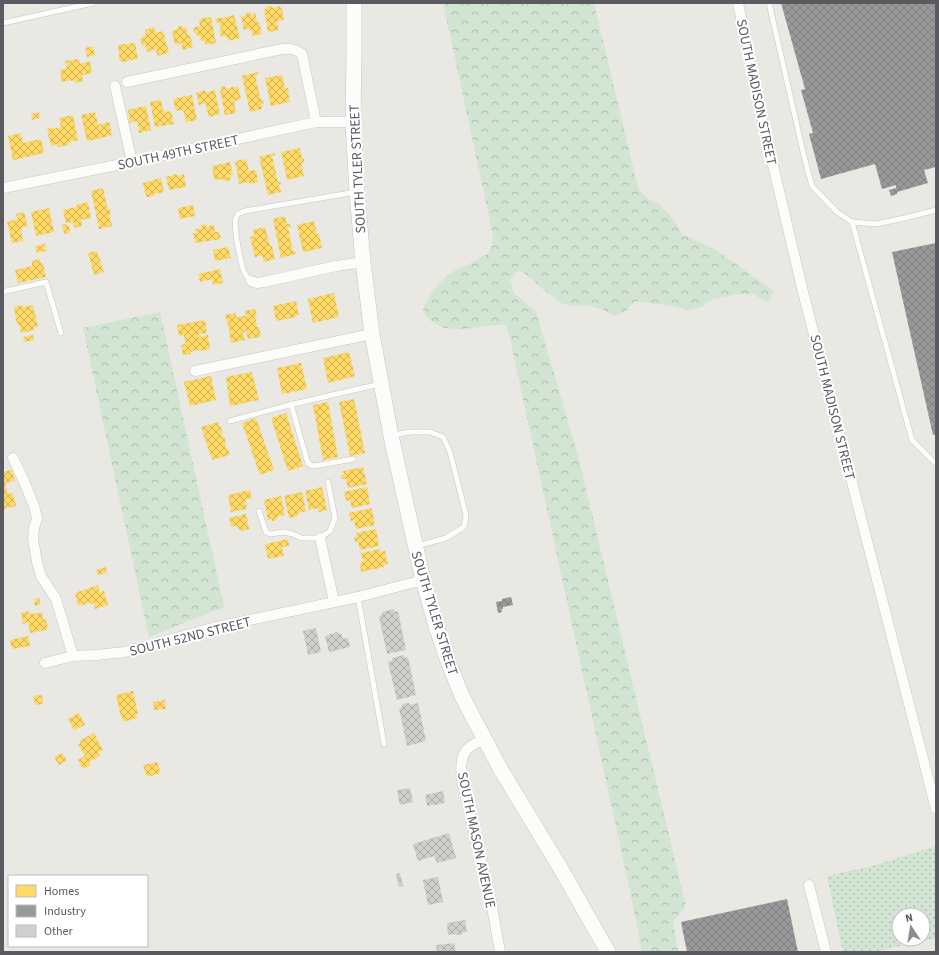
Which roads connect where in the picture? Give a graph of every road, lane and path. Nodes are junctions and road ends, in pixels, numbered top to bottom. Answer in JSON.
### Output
{"nodes":[{"id":1,"x":93,"y":3,"type":"edge"},
{"id":2,"x":354,"y":3,"type":"edge"},
{"id":3,"x":738,"y":3,"type":"edge"},
{"id":4,"x":768,"y":3,"type":"edge"},
{"id":5,"x":3,"y":23,"type":"edge"},
{"id":6,"x":127,"y":82,"type":"dead end"},
{"id":7,"x":115,"y":86,"type":"dead end"},
{"id":8,"x":316,"y":122,"type":"junction"},
{"id":9,"x":353,"y":122,"type":"junction"},
{"id":10,"x":132,"y":162,"type":"junction"},
{"id":11,"x":3,"y":188,"type":"edge"},
{"id":12,"x":357,"y":192,"type":"junction"},
{"id":13,"x":936,"y":210,"type":"edge"},
{"id":14,"x":852,"y":222,"type":"junction"},
{"id":15,"x":363,"y":262,"type":"junction"},
{"id":16,"x":251,"y":281,"type":"joint"},
{"id":17,"x":3,"y":293,"type":"edge"},
{"id":18,"x":61,"y":333,"type":"dead end"},
{"id":19,"x":372,"y":334,"type":"junction"},
{"id":20,"x":195,"y":371,"type":"dead end"},
{"id":21,"x":381,"y":384,"type":"junction"},
{"id":22,"x":291,"y":404,"type":"junction"},
{"id":23,"x":230,"y":421,"type":"dead end"},
{"id":24,"x":391,"y":436,"type":"junction"},
{"id":25,"x":13,"y":458,"type":"dead end"},
{"id":26,"x":353,"y":459,"type":"dead end"},
{"id":27,"x":936,"y":464,"type":"edge"},
{"id":28,"x":328,"y":482,"type":"dead end"},
{"id":29,"x":259,"y":511,"type":"dead end"},
{"id":30,"x":320,"y":538,"type":"junction"},
{"id":31,"x":415,"y":546,"type":"junction"},
{"id":32,"x":423,"y":580,"type":"junction"},
{"id":33,"x":358,"y":597,"type":"junction"},
{"id":34,"x":334,"y":602,"type":"junction"},
{"id":35,"x":73,"y":656,"type":"junction"},
{"id":36,"x":45,"y":663,"type":"dead end"},
{"id":37,"x":484,"y":739,"type":"junction"},
{"id":38,"x":384,"y":744,"type":"dead end"},
{"id":39,"x":936,"y":809,"type":"edge"},
{"id":40,"x":809,"y":885,"type":"dead end"},
{"id":41,"x":500,"y":952,"type":"edge"},
{"id":42,"x":608,"y":952,"type":"edge"},
{"id":43,"x":826,"y":952,"type":"edge"}],
"edges":[{"from":1,"to":5,"type":"lane"},
{"from":2,"to":9,"type":"main road","name":"SOUTH TYLER STREET"},
{"from":3,"to":39,"type":"street","name":"SOUTH MADISON STREET"},
{"from":4,"to":14,"type":"lane"},
{"from":6,"to":8,"type":"street"},
{"from":7,"to":10,"type":"street"},
{"from":8,"to":9,"type":"street","name":"SOUTH 49TH STREET"},
{"from":8,"to":10,"type":"street","name":"SOUTH 49TH STREET"},
{"from":9,"to":12,"type":"main road","name":"SOUTH TYLER STREET"},
{"from":10,"to":11,"type":"street","name":"SOUTH 49TH STREET"},
{"from":12,"to":15,"type":"main road","name":"SOUTH TYLER STREET"},
{"from":12,"to":16,"type":"lane"},
{"from":13,"to":14,"type":"lane"},
{"from":14,"to":27,"type":"lane"},
{"from":15,"to":16,"type":"street"},
{"from":15,"to":19,"type":"main road","name":"SOUTH TYLER STREET"},
{"from":17,"to":18,"type":"lane"},
{"from":19,"to":20,"type":"street"},
{"from":19,"to":21,"type":"main road","name":"SOUTH TYLER STREET"},
{"from":21,"to":22,"type":"lane"},
{"from":21,"to":24,"type":"main road","name":"SOUTH TYLER STREET"},
{"from":22,"to":23,"type":"lane"},
{"from":22,"to":26,"type":"lane"},
{"from":24,"to":31,"type":"main road","name":"SOUTH TYLER STREET"},
{"from":24,"to":31,"type":"lane"},
{"from":25,"to":35,"type":"street"},
{"from":28,"to":30,"type":"lane"},
{"from":29,"to":30,"type":"lane"},
{"from":30,"to":34,"type":"street"},
{"from":31,"to":32,"type":"main road","name":"SOUTH TYLER STREET"},
{"from":32,"to":33,"type":"street","name":"SOUTH 52ND STREET"},
{"from":32,"to":37,"type":"main road","name":"SOUTH TYLER STREET"},
{"from":33,"to":34,"type":"street","name":"SOUTH 52ND STREET"},
{"from":33,"to":38,"type":"lane"},
{"from":34,"to":35,"type":"street","name":"SOUTH 52ND STREET"},
{"from":35,"to":36,"type":"street","name":"SOUTH 52ND STREET"},
{"from":37,"to":41,"type":"street","name":"SOUTH MASON AVENUE"},
{"from":37,"to":42,"type":"main road","name":"SOUTH TYLER STREET"},
{"from":40,"to":43,"type":"street"}]}
